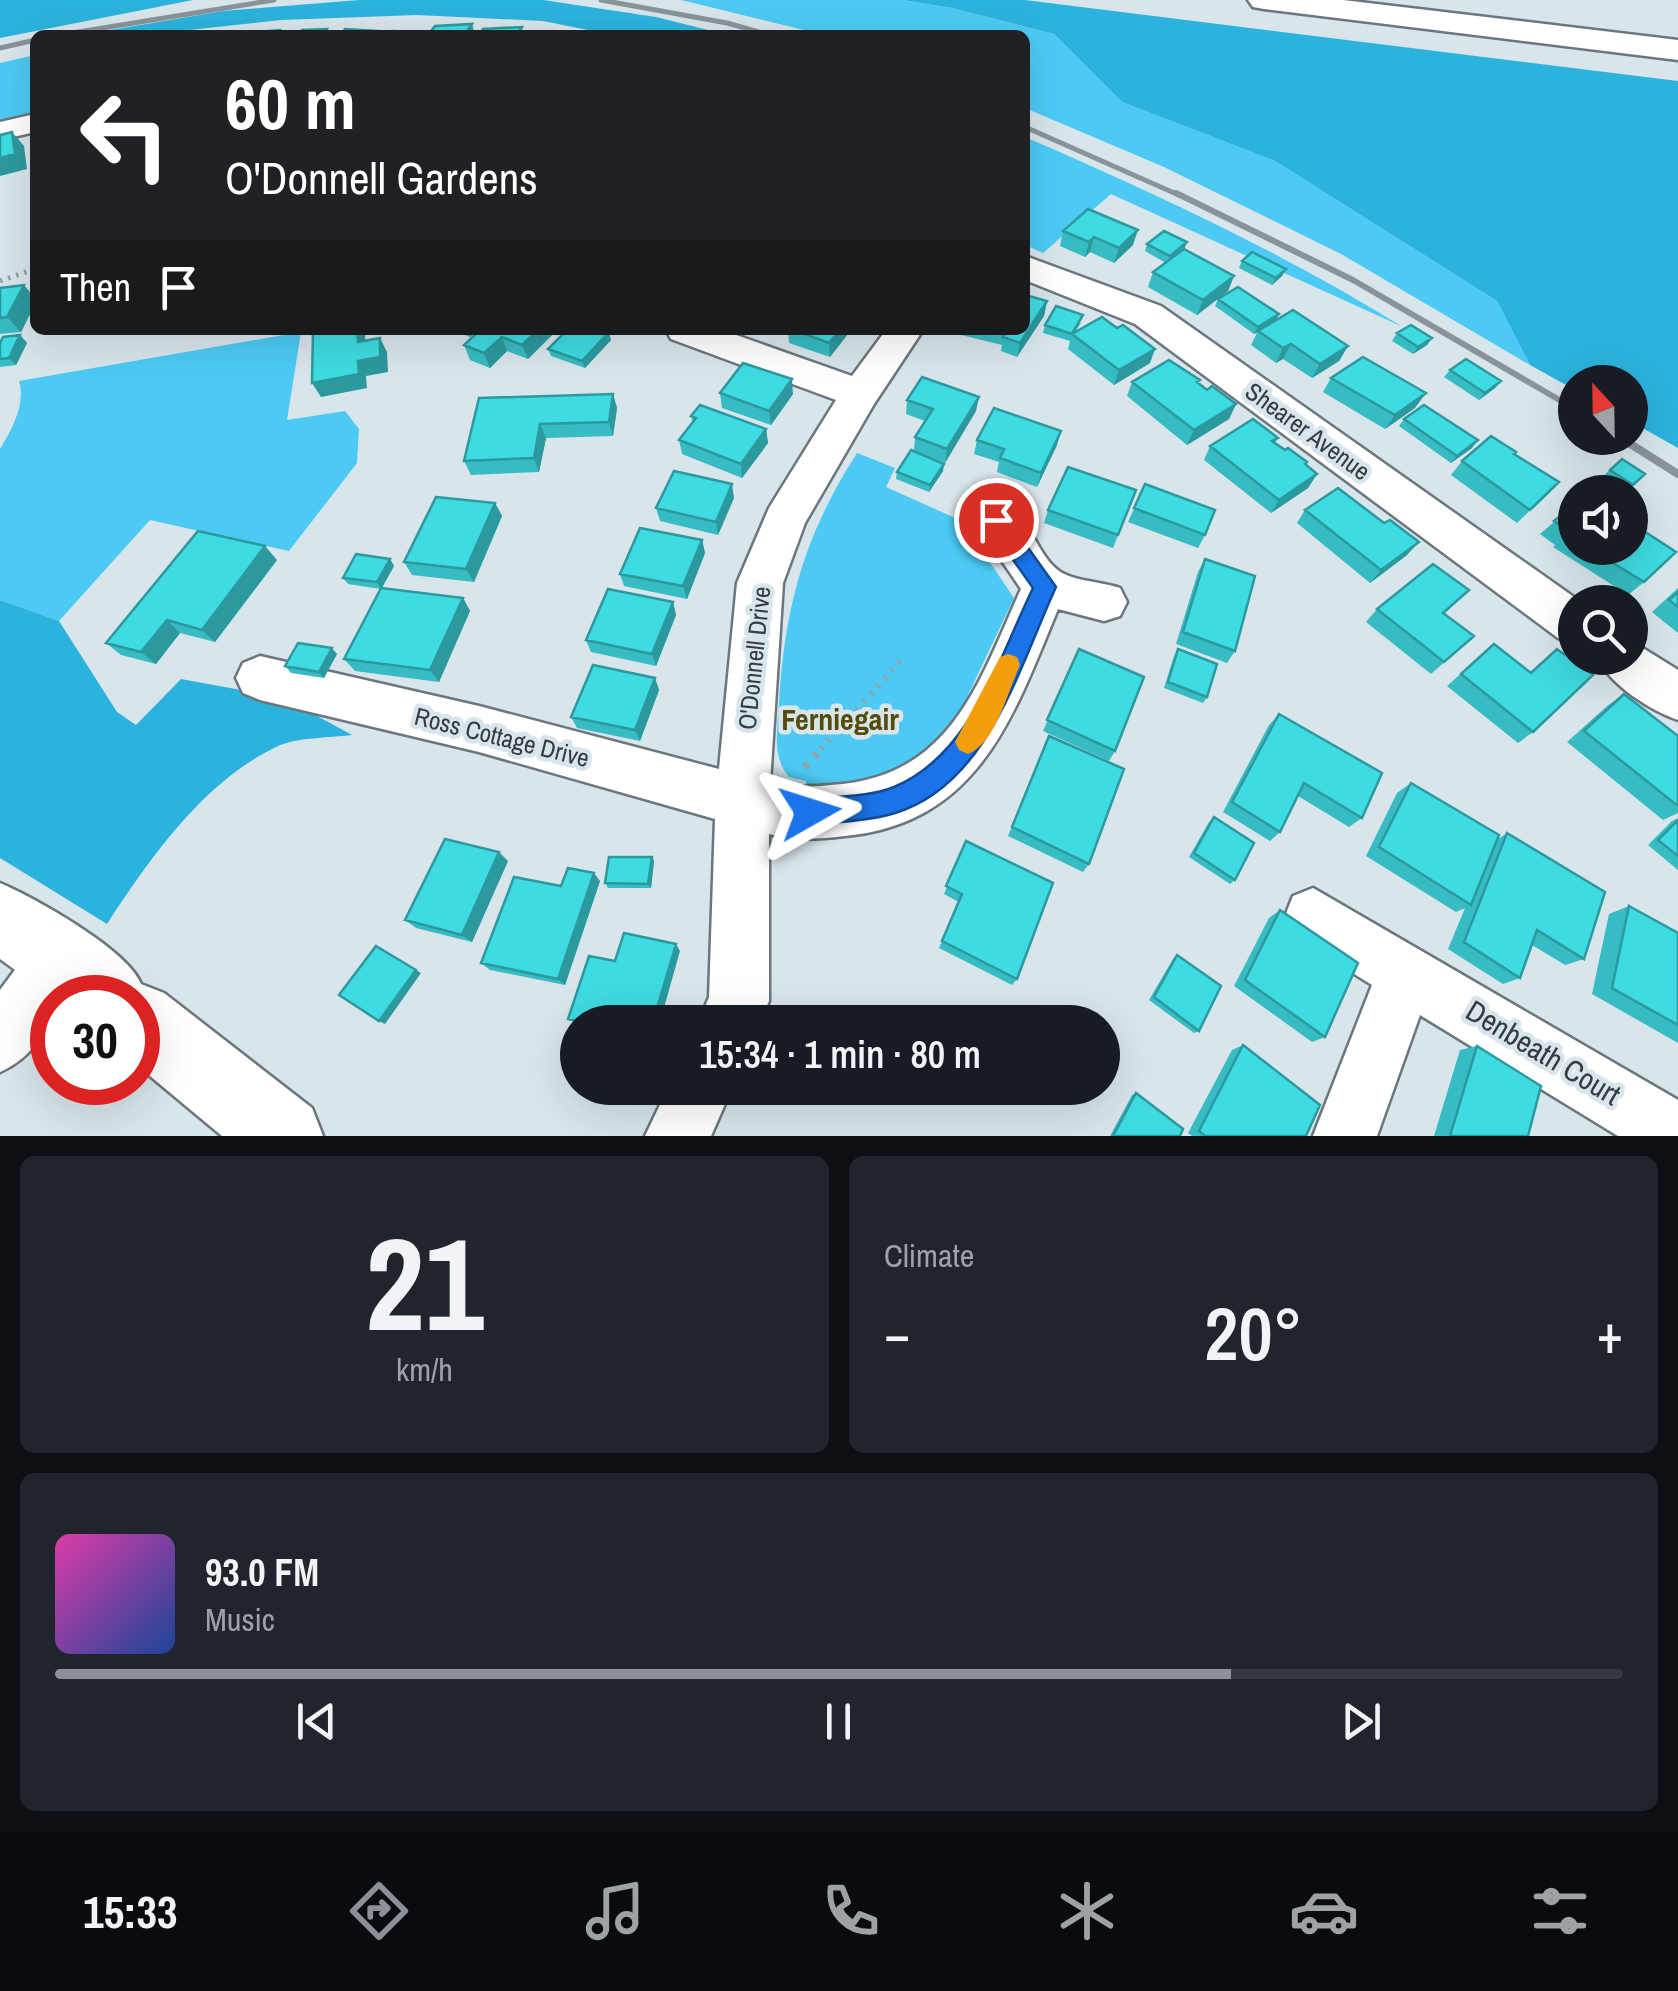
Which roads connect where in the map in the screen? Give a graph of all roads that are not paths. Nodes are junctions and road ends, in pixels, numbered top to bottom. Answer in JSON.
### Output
{"nodes":[{"id":1,"x":1264,"y":0,"type":"edge"},
{"id":2,"x":1421,"y":0,"type":"edge"},
{"id":3,"x":1678,"y":28,"type":"edge"},
{"id":4,"x":1678,"y":50,"type":"edge"},
{"id":5,"x":30,"y":123,"type":"edge"},
{"id":6,"x":0,"y":131,"type":"edge"},
{"id":7,"x":1030,"y":269,"type":"edge"},
{"id":8,"x":698,"y":335,"type":"edge"},
{"id":9,"x":901,"y":335,"type":"edge"},
{"id":10,"x":860,"y":394,"type":"junction"},
{"id":11,"x":996,"y":520,"type":"dead end"},
{"id":12,"x":1045,"y":587,"type":"junction"},
{"id":13,"x":1104,"y":602,"type":"dead end"},
{"id":14,"x":1558,"y":612,"type":"edge"},
{"id":15,"x":1646,"y":675,"type":"edge"},
{"id":16,"x":260,"y":678,"type":"dead end"},
{"id":17,"x":1678,"y":698,"type":"edge"},
{"id":18,"x":764,"y":807,"type":"junction"},
{"id":19,"x":1313,"y":916,"type":"dead end"},
{"id":20,"x":0,"y":918,"type":"edge"},
{"id":21,"x":1406,"y":974,"type":"junction"},
{"id":22,"x":83,"y":975,"type":"edge"},
{"id":23,"x":737,"y":1005,"type":"edge"},
{"id":24,"x":30,"y":1019,"type":"edge"},
{"id":25,"x":160,"y":1037,"type":"edge"},
{"id":26,"x":0,"y":1042,"type":"edge"},
{"id":27,"x":692,"y":1105,"type":"edge"},
{"id":28,"x":284,"y":1136,"type":"edge"},
{"id":29,"x":677,"y":1136,"type":"edge"},
{"id":30,"x":1344,"y":1136,"type":"edge"},
{"id":31,"x":1678,"y":1136,"type":"edge"}],
"edges":[{"from":1,"to":4,"type":"main road"},
{"from":2,"to":3,"type":"main road"},
{"from":5,"to":6,"type":"street"},
{"from":7,"to":14,"type":"street","name":"Shearer Avenue"},
{"from":8,"to":10,"type":"street"},
{"from":9,"to":10,"type":"street","name":"O'Donnell Drive"},
{"from":10,"to":18,"type":"street","name":"O'Donnell Drive"},
{"from":11,"to":12,"type":"street"},
{"from":12,"to":13,"type":"street"},
{"from":12,"to":18,"type":"street","name":"Ross Cottage Drive"},
{"from":15,"to":17,"type":"street"},
{"from":16,"to":18,"type":"street","name":"Ross Cottage Drive"},
{"from":18,"to":23,"type":"street","name":"O'Donnell Drive"},
{"from":19,"to":21,"type":"street","name":"Denbeath Court"},
{"from":20,"to":22,"type":"main road"},
{"from":21,"to":30,"type":"street"},
{"from":21,"to":31,"type":"street","name":"Denbeath Court"},
{"from":24,"to":26,"type":"street"},
{"from":25,"to":28,"type":"main road"},
{"from":27,"to":29,"type":"street"}]}
